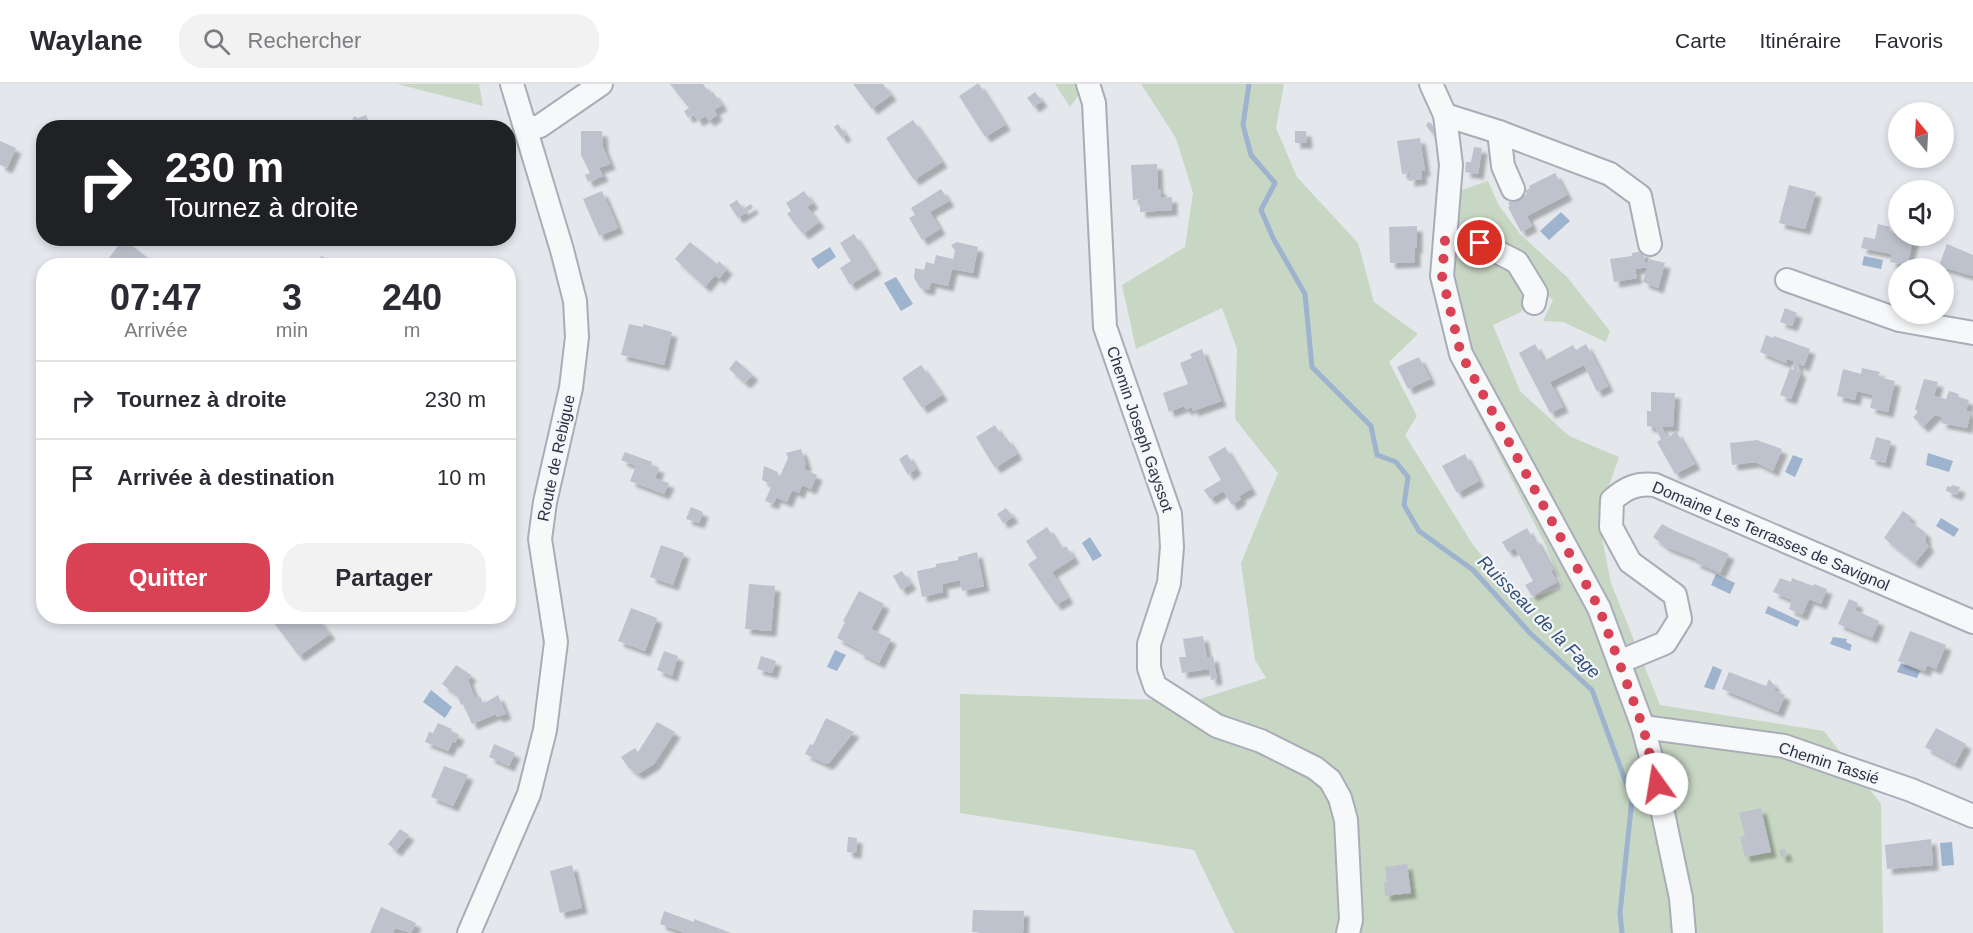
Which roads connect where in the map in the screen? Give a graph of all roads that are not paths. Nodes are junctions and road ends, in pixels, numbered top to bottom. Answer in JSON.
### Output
{"nodes":[{"id":1,"x":512,"y":84,"type":"edge"},
{"id":2,"x":601,"y":84,"type":"edge"},
{"id":3,"x":1088,"y":84,"type":"edge"},
{"id":4,"x":1431,"y":84,"type":"edge"},
{"id":5,"x":1445,"y":115,"type":"junction"},
{"id":6,"x":527,"y":129,"type":"junction"},
{"id":7,"x":1499,"y":132,"type":"junction"},
{"id":8,"x":1513,"y":189,"type":"dead end"},
{"id":9,"x":1445,"y":240,"type":"junction"},
{"id":10,"x":1650,"y":244,"type":"dead end"},
{"id":11,"x":1787,"y":280,"type":"dead end"},
{"id":12,"x":1534,"y":303,"type":"dead end"},
{"id":13,"x":1973,"y":333,"type":"edge"},
{"id":14,"x":1973,"y":622,"type":"edge"},
{"id":15,"x":1618,"y":662,"type":"junction"},
{"id":16,"x":1643,"y":727,"type":"junction"},
{"id":17,"x":1973,"y":816,"type":"edge"},
{"id":18,"x":469,"y":933,"type":"edge"},
{"id":19,"x":1348,"y":933,"type":"edge"},
{"id":20,"x":1684,"y":933,"type":"edge"}],
"edges":[{"from":1,"to":6,"type":"street","name":"Route de Rebigue"},
{"from":2,"to":6,"type":"street"},
{"from":3,"to":19,"type":"street","name":"Chemin Joseph Gayssot"},
{"from":4,"to":5,"type":"street"},
{"from":5,"to":7,"type":"street"},
{"from":5,"to":9,"type":"street"},
{"from":6,"to":18,"type":"street","name":"Route de Rebigue"},
{"from":7,"to":8,"type":"street"},
{"from":7,"to":10,"type":"street"},
{"from":9,"to":12,"type":"street"},
{"from":9,"to":15,"type":"street"},
{"from":11,"to":13,"type":"street"},
{"from":14,"to":15,"type":"street","name":"Domaine Les Terrasses de Savignol"},
{"from":15,"to":16,"type":"street"},
{"from":16,"to":17,"type":"street","name":"Chemin Tassié"},
{"from":16,"to":20,"type":"street"}]}
